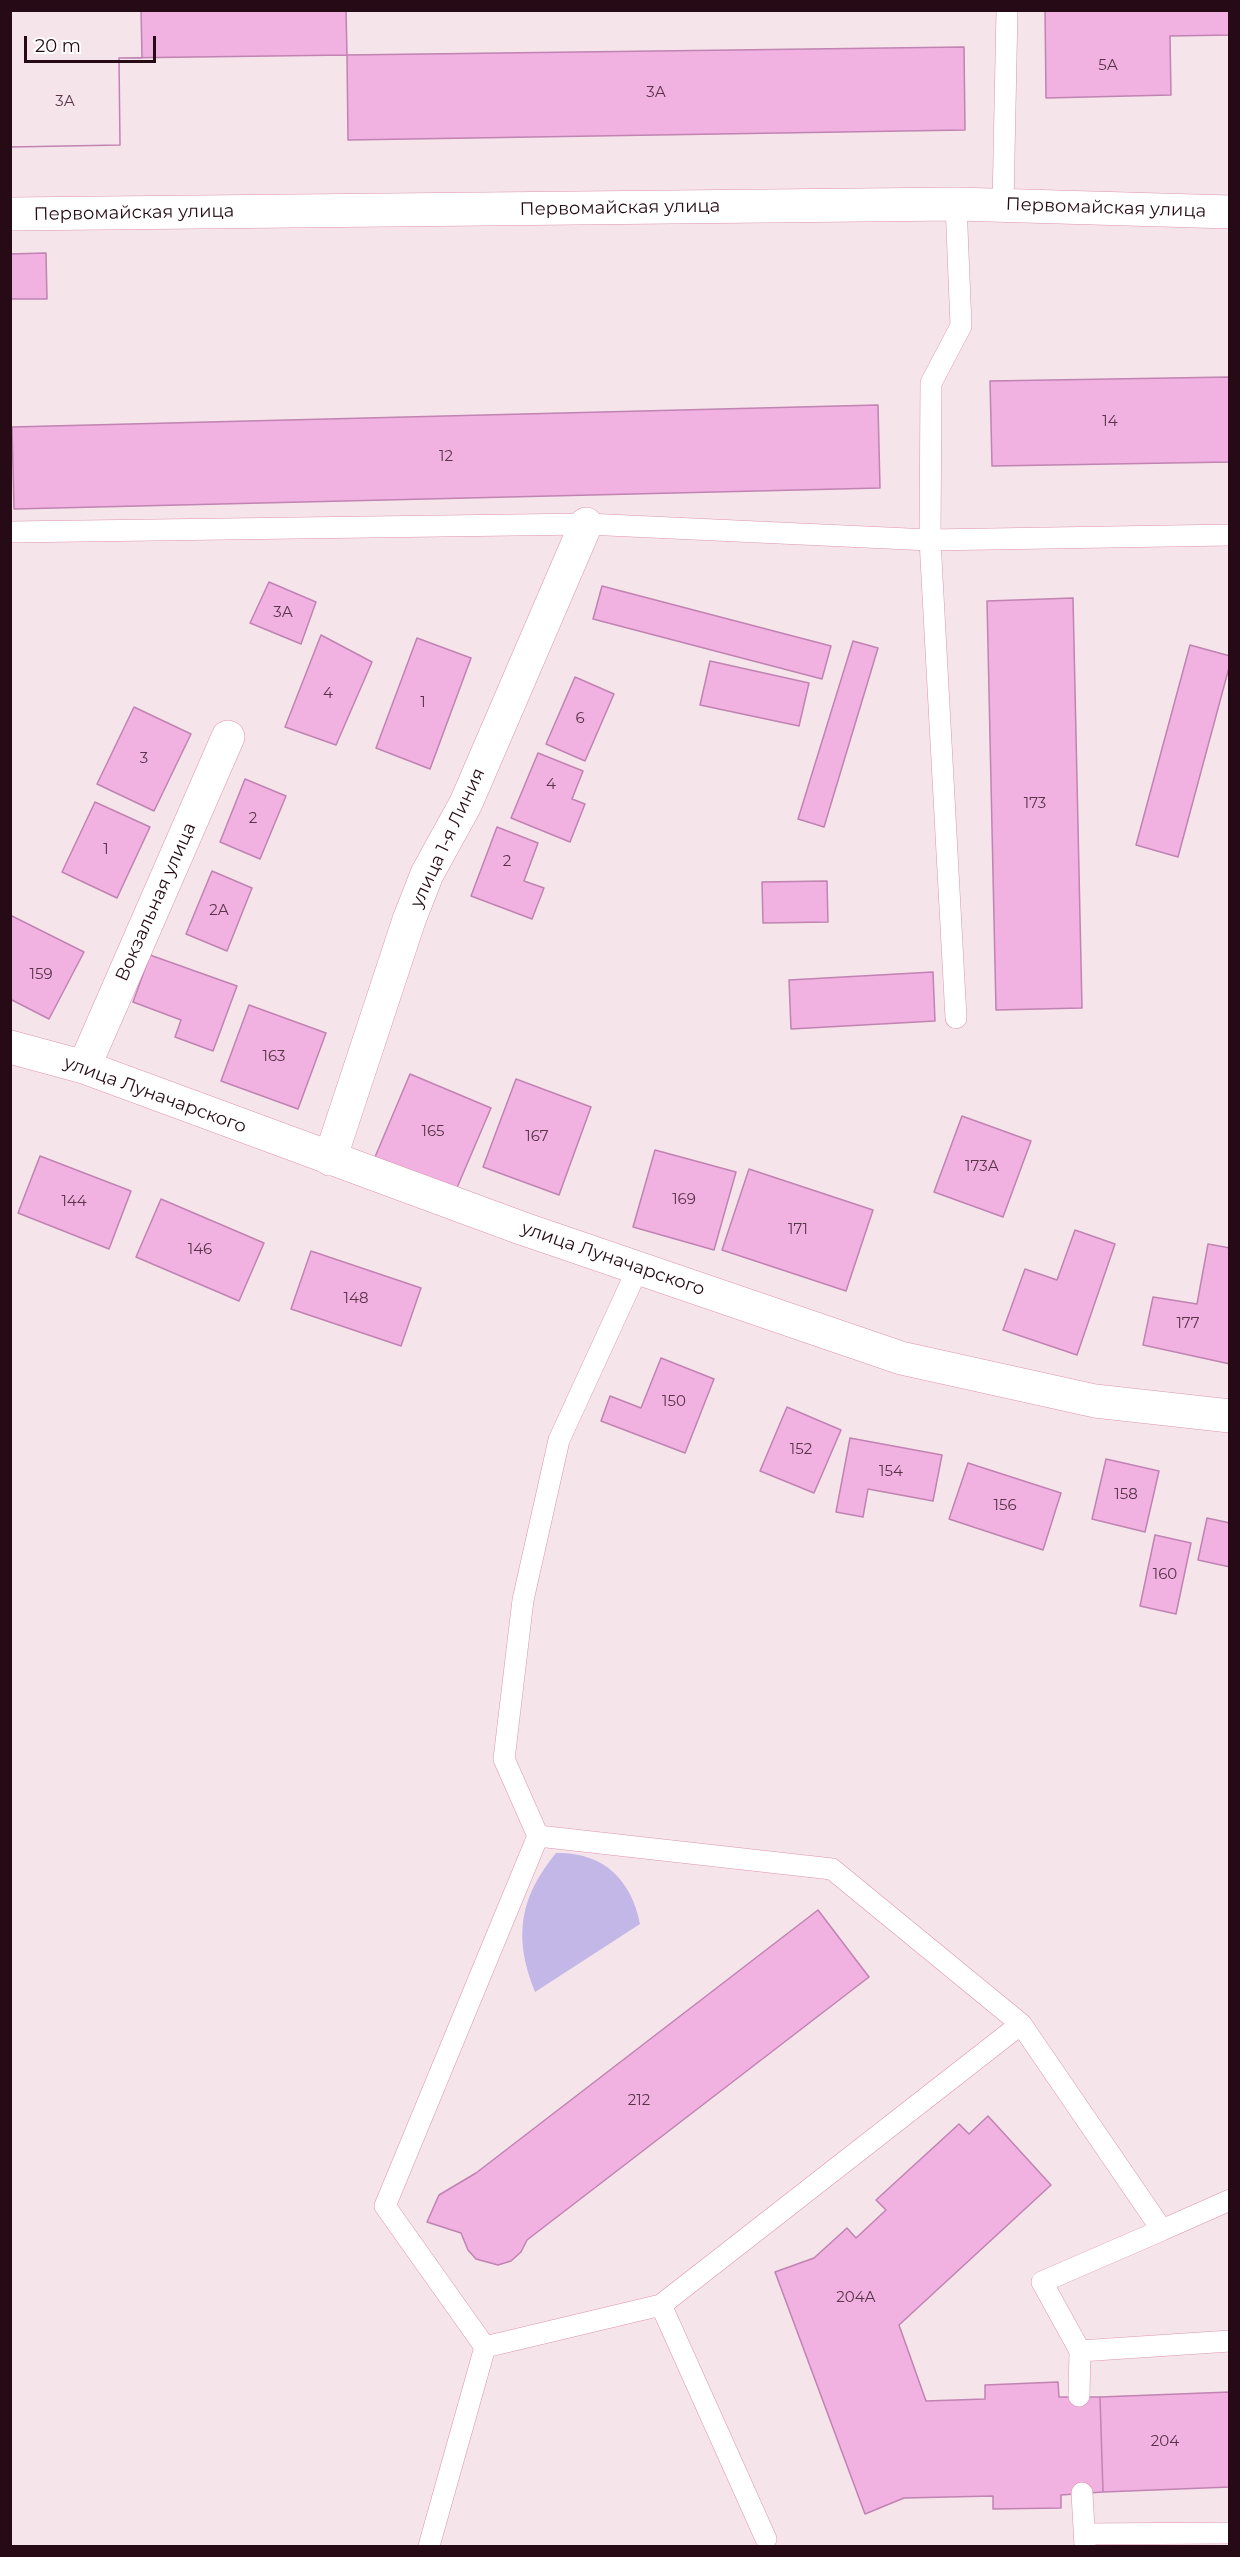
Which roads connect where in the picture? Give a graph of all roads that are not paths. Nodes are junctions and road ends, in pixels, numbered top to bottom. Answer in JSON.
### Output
{"nodes":[{"id":1,"x":1006,"y":10,"type":"edge"},
{"id":2,"x":956,"y":204,"type":"junction"},
{"id":3,"x":1003,"y":204,"type":"junction"},
{"id":4,"x":1230,"y":212,"type":"edge"},
{"id":5,"x":10,"y":214,"type":"edge"},
{"id":6,"x":586,"y":524,"type":"junction"},
{"id":7,"x":10,"y":532,"type":"edge"},
{"id":8,"x":1230,"y":535,"type":"edge"},
{"id":9,"x":930,"y":540,"type":"junction"},
{"id":10,"x":228,"y":736,"type":"dead end"},
{"id":11,"x":956,"y":1018,"type":"dead end"},
{"id":12,"x":10,"y":1047,"type":"edge"},
{"id":13,"x":84,"y":1067,"type":"junction"},
{"id":14,"x":330,"y":1159,"type":"junction"},
{"id":15,"x":638,"y":1268,"type":"junction"},
{"id":16,"x":1230,"y":1416,"type":"edge"},
{"id":17,"x":538,"y":1836,"type":"junction"},
{"id":18,"x":1021,"y":2024,"type":"junction"},
{"id":19,"x":1230,"y":2200,"type":"edge"},
{"id":20,"x":1162,"y":2230,"type":"junction"},
{"id":21,"x":661,"y":2305,"type":"junction"},
{"id":22,"x":1230,"y":2341,"type":"edge"},
{"id":23,"x":485,"y":2347,"type":"junction"},
{"id":24,"x":1080,"y":2351,"type":"junction"},
{"id":25,"x":1079,"y":2396,"type":"dead end"},
{"id":26,"x":1082,"y":2493,"type":"dead end"},
{"id":27,"x":1230,"y":2533,"type":"edge"},
{"id":28,"x":766,"y":2539,"type":"dead end"},
{"id":29,"x":1084,"y":2540,"type":"edge"},
{"id":30,"x":429,"y":2547,"type":"edge"}],
"edges":[{"from":1,"to":3,"type":"lane"},
{"from":2,"to":3,"type":"street","name":"Первомайская улица"},
{"from":2,"to":5,"type":"street","name":"Первомайская улица"},
{"from":2,"to":9,"type":"lane"},
{"from":3,"to":4,"type":"street","name":"Первомайская улица"},
{"from":6,"to":7,"type":"lane"},
{"from":6,"to":9,"type":"lane"},
{"from":6,"to":14,"type":"street","name":"улица 1-я Линия"},
{"from":8,"to":9,"type":"lane"},
{"from":9,"to":11,"type":"lane"},
{"from":10,"to":13,"type":"street","name":"Вокзальная улица"},
{"from":12,"to":13,"type":"street","name":"улица Луначарского"},
{"from":13,"to":14,"type":"street","name":"улица Луначарского"},
{"from":14,"to":15,"type":"street","name":"улица Луначарского"},
{"from":15,"to":16,"type":"street","name":"улица Луначарского"},
{"from":15,"to":17,"type":"lane"},
{"from":17,"to":18,"type":"lane"},
{"from":17,"to":23,"type":"lane"},
{"from":18,"to":20,"type":"lane"},
{"from":18,"to":21,"type":"lane"},
{"from":19,"to":20,"type":"lane"},
{"from":20,"to":24,"type":"lane"},
{"from":21,"to":23,"type":"lane"},
{"from":21,"to":28,"type":"lane"},
{"from":22,"to":24,"type":"lane"},
{"from":23,"to":30,"type":"lane"},
{"from":24,"to":25,"type":"lane"},
{"from":26,"to":29,"type":"lane"},
{"from":27,"to":29,"type":"lane"}]}
